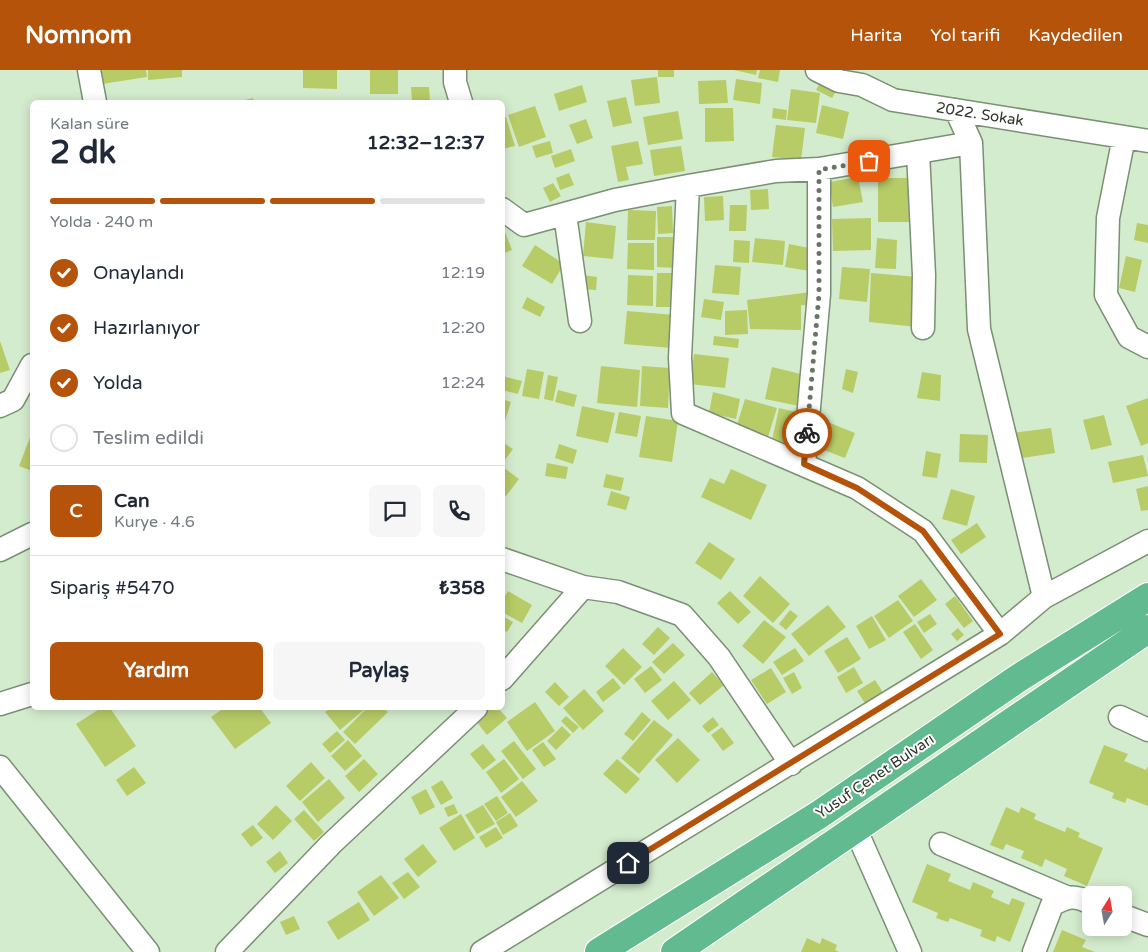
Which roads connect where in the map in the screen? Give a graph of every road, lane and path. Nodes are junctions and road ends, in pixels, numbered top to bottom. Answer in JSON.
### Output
{"nodes":[{"id":1,"x":89,"y":70,"type":"edge"},
{"id":2,"x":455,"y":70,"type":"edge"},
{"id":3,"x":816,"y":70,"type":"edge"},
{"id":4,"x":860,"y":77,"type":"edge"},
{"id":5,"x":95,"y":100,"type":"edge"},
{"id":6,"x":460,"y":100,"type":"edge"},
{"id":7,"x":956,"y":110,"type":"junction"},
{"id":8,"x":1124,"y":137,"type":"junction"},
{"id":9,"x":1148,"y":141,"type":"edge"},
{"id":10,"x":971,"y":143,"type":"junction"},
{"id":11,"x":918,"y":152,"type":"junction"},
{"id":12,"x":819,"y":170,"type":"junction"},
{"id":13,"x":688,"y":186,"type":"junction"},
{"id":14,"x":505,"y":211,"type":"edge"},
{"id":15,"x":565,"y":214,"type":"junction"},
{"id":16,"x":580,"y":321,"type":"dead end"},
{"id":17,"x":923,"y":328,"type":"dead end"},
{"id":18,"x":1148,"y":348,"type":"edge"},
{"id":19,"x":30,"y":369,"type":"edge"},
{"id":20,"x":0,"y":406,"type":"edge"},
{"id":21,"x":804,"y":464,"type":"junction"},
{"id":22,"x":30,"y":535,"type":"edge"},
{"id":23,"x":1148,"y":541,"type":"edge"},
{"id":24,"x":0,"y":550,"type":"edge"},
{"id":25,"x":505,"y":560,"type":"edge"},
{"id":26,"x":583,"y":587,"type":"junction"},
{"id":27,"x":1044,"y":597,"type":"junction"},
{"id":28,"x":1148,"y":597,"type":"edge"},
{"id":29,"x":1148,"y":629,"type":"edge"},
{"id":30,"x":1000,"y":634,"type":"junction"},
{"id":31,"x":505,"y":676,"type":"edge"},
{"id":32,"x":30,"y":695,"type":"edge"},
{"id":33,"x":0,"y":704,"type":"edge"},
{"id":34,"x":474,"y":710,"type":"edge"},
{"id":35,"x":1120,"y":717,"type":"dead end"},
{"id":36,"x":1148,"y":730,"type":"edge"},
{"id":37,"x":791,"y":764,"type":"junction"},
{"id":38,"x":0,"y":767,"type":"edge"},
{"id":39,"x":856,"y":828,"type":"junction"},
{"id":40,"x":941,"y":844,"type":"dead end"},
{"id":41,"x":1066,"y":897,"type":"junction"},
{"id":42,"x":1082,"y":898,"type":"edge"},
{"id":43,"x":1132,"y":919,"type":"edge"},
{"id":44,"x":1148,"y":925,"type":"edge"},
{"id":45,"x":148,"y":952,"type":"edge"},
{"id":46,"x":227,"y":952,"type":"edge"},
{"id":47,"x":482,"y":952,"type":"edge"},
{"id":48,"x":599,"y":952,"type":"edge"},
{"id":49,"x":675,"y":952,"type":"edge"},
{"id":50,"x":910,"y":952,"type":"edge"},
{"id":51,"x":1034,"y":952,"type":"edge"}],
"edges":[{"from":1,"to":5,"type":"street"},
{"from":2,"to":6,"type":"street"},
{"from":3,"to":4,"type":"street","name":"2022. Sokak"},
{"from":4,"to":7,"type":"street","name":"2022. Sokak"},
{"from":7,"to":8,"type":"street","name":"2022. Sokak"},
{"from":7,"to":10,"type":"street"},
{"from":8,"to":9,"type":"street","name":"2022. Sokak"},
{"from":8,"to":18,"type":"street"},
{"from":10,"to":11,"type":"street"},
{"from":10,"to":27,"type":"street"},
{"from":11,"to":12,"type":"street"},
{"from":11,"to":17,"type":"street"},
{"from":12,"to":13,"type":"street"},
{"from":12,"to":21,"type":"street"},
{"from":13,"to":15,"type":"street"},
{"from":13,"to":21,"type":"street"},
{"from":14,"to":15,"type":"street"},
{"from":15,"to":16,"type":"street"},
{"from":19,"to":20,"type":"street"},
{"from":21,"to":30,"type":"street"},
{"from":22,"to":24,"type":"street"},
{"from":23,"to":27,"type":"street"},
{"from":25,"to":26,"type":"street"},
{"from":26,"to":31,"type":"street"},
{"from":26,"to":37,"type":"street"},
{"from":27,"to":30,"type":"street"},
{"from":28,"to":48,"type":"highway","name":"Yusuf Çenet Bulvarı"},
{"from":29,"to":39,"type":"highway"},
{"from":30,"to":37,"type":"street"},
{"from":32,"to":33,"type":"street"},
{"from":34,"to":46,"type":"street"},
{"from":35,"to":36,"type":"street"},
{"from":37,"to":47,"type":"street"},
{"from":38,"to":45,"type":"street"},
{"from":39,"to":49,"type":"highway"},
{"from":39,"to":50,"type":"street"},
{"from":40,"to":41,"type":"street"},
{"from":41,"to":42,"type":"street"},
{"from":41,"to":51,"type":"street"},
{"from":43,"to":44,"type":"street"}]}
